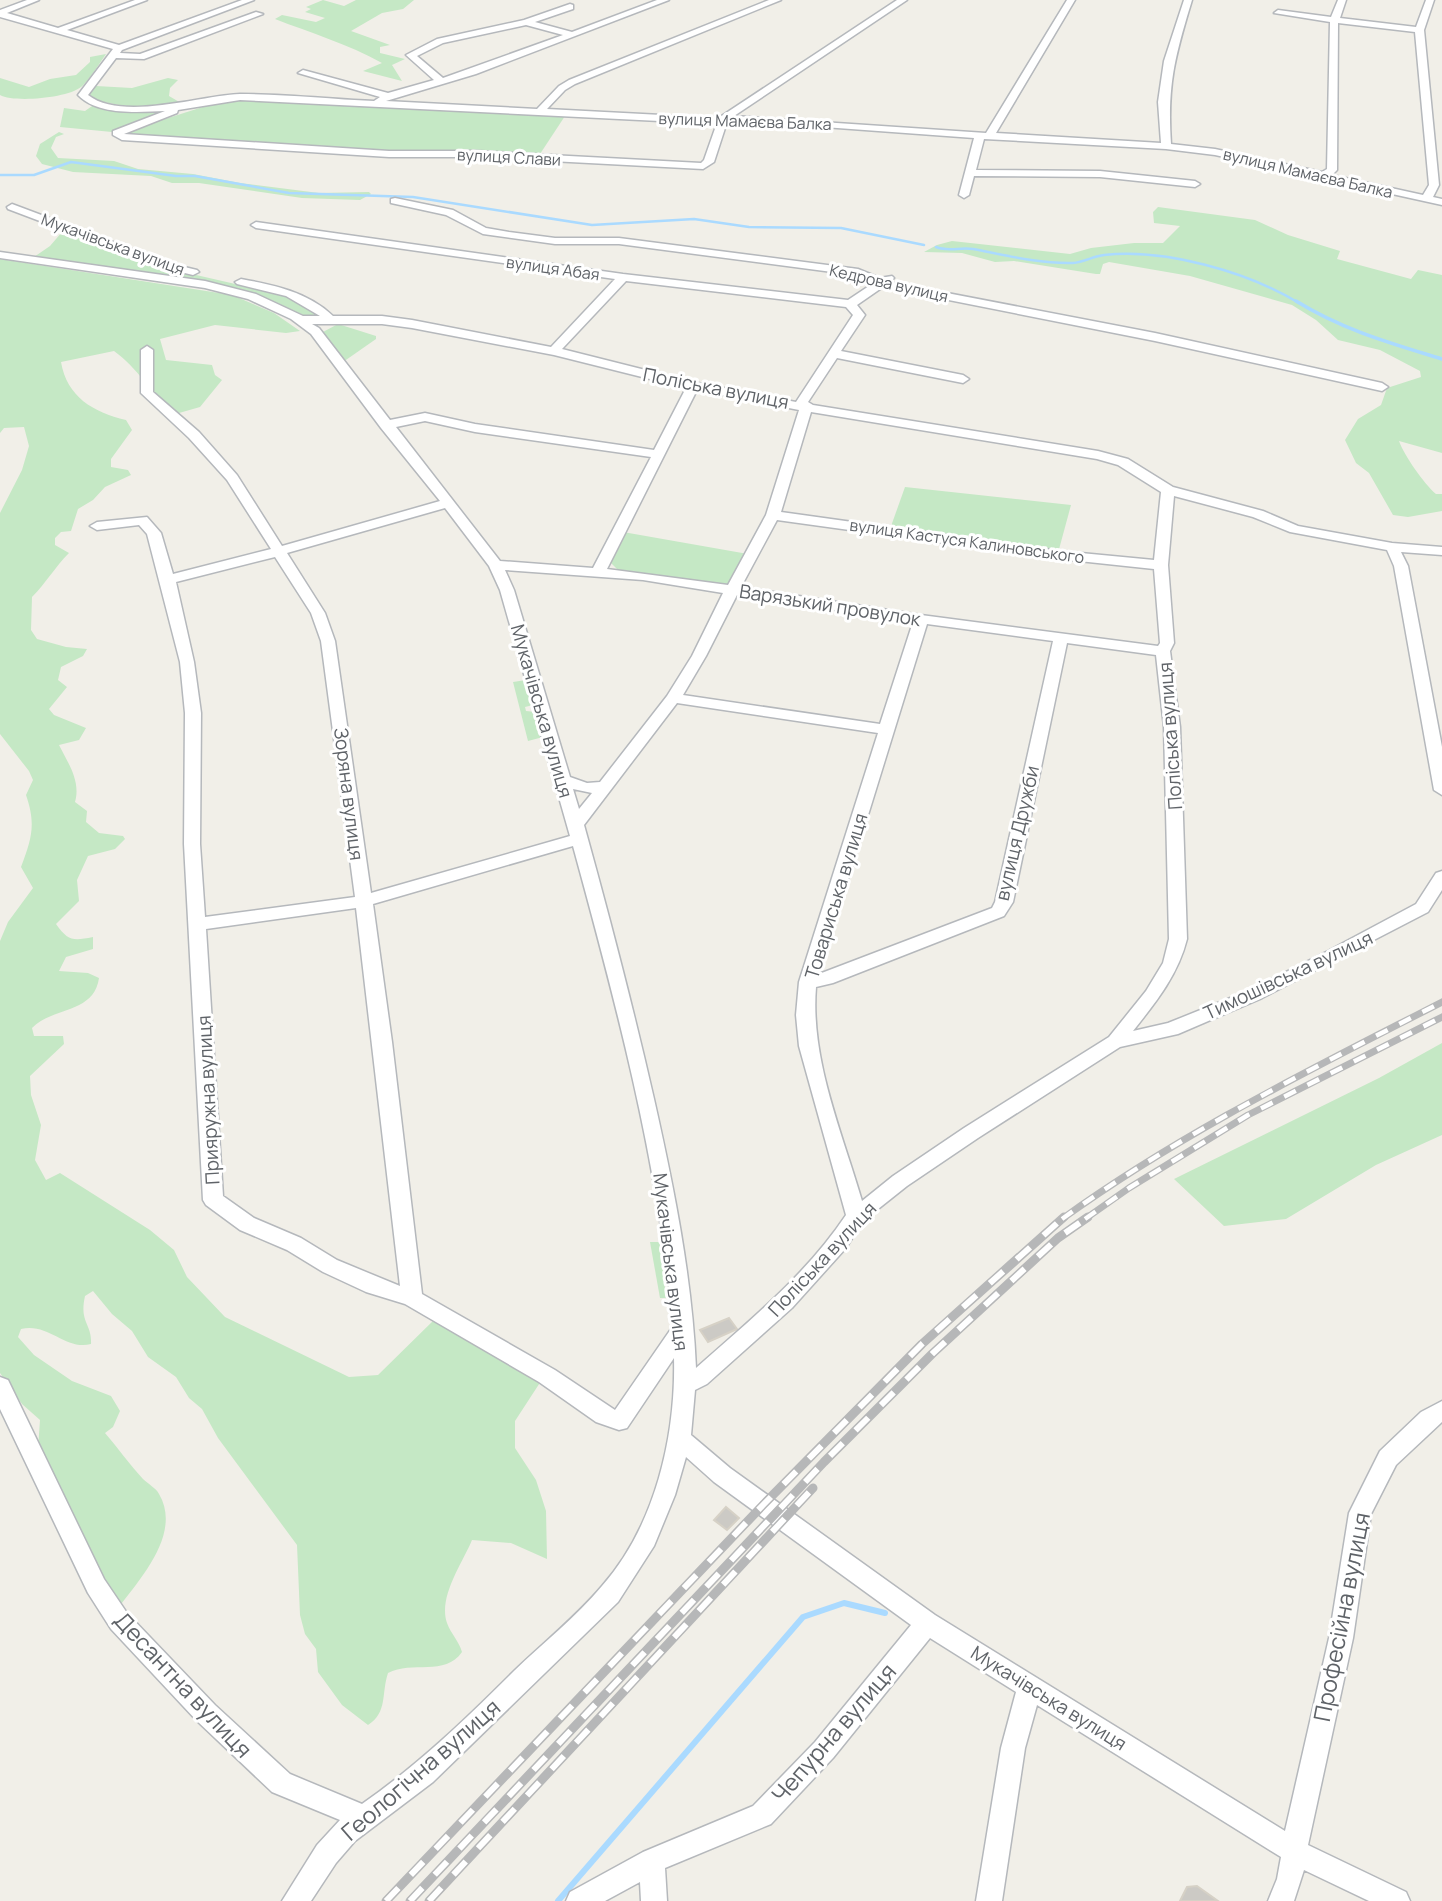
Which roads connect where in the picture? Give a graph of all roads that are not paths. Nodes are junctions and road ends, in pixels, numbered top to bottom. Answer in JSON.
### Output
{"nodes":[{"id":1,"x":35,"y":0,"type":"edge"},
{"id":2,"x":143,"y":0,"type":"edge"},
{"id":3,"x":250,"y":0,"type":"edge"},
{"id":4,"x":665,"y":0,"type":"edge"},
{"id":5,"x":777,"y":0,"type":"edge"},
{"id":6,"x":902,"y":0,"type":"edge"},
{"id":7,"x":1071,"y":0,"type":"edge"},
{"id":8,"x":1188,"y":0,"type":"edge"},
{"id":9,"x":1342,"y":0,"type":"edge"},
{"id":10,"x":1430,"y":0,"type":"edge"},
{"id":11,"x":570,"y":7,"type":"dead end"},
{"id":12,"x":0,"y":13,"type":"edge"},
{"id":13,"x":1278,"y":13,"type":"dead end"},
{"id":14,"x":258,"y":14,"type":"dead end"},
{"id":15,"x":1334,"y":20,"type":"junction"},
{"id":16,"x":526,"y":22,"type":"junction"},
{"id":17,"x":60,"y":30,"type":"junction"},
{"id":18,"x":1419,"y":30,"type":"junction"},
{"id":19,"x":574,"y":35,"type":"junction"},
{"id":20,"x":116,"y":52,"type":"junction"},
{"id":21,"x":303,"y":73,"type":"dead end"},
{"id":22,"x":442,"y":82,"type":"junction"},
{"id":23,"x":388,"y":96,"type":"junction"},
{"id":24,"x":375,"y":104,"type":"junction"},
{"id":25,"x":181,"y":107,"type":"junction"},
{"id":26,"x":539,"y":112,"type":"junction"},
{"id":27,"x":723,"y":119,"type":"junction"},
{"id":28,"x":985,"y":136,"type":"junction"},
{"id":29,"x":1166,"y":146,"type":"junction"},
{"id":30,"x":970,"y":173,"type":"junction"},
{"id":31,"x":1324,"y":176,"type":"junction"},
{"id":32,"x":1195,"y":184,"type":"dead end"},
{"id":33,"x":964,"y":195,"type":"dead end"},
{"id":34,"x":1426,"y":199,"type":"junction"},
{"id":35,"x":395,"y":201,"type":"dead end"},
{"id":36,"x":1442,"y":202,"type":"edge"},
{"id":37,"x":12,"y":207,"type":"dead end"},
{"id":38,"x":256,"y":225,"type":"dead end"},
{"id":39,"x":0,"y":255,"type":"edge"},
{"id":40,"x":623,"y":277,"type":"junction"},
{"id":41,"x":886,"y":280,"type":"junction"},
{"id":42,"x":850,"y":304,"type":"junction"},
{"id":43,"x":301,"y":320,"type":"junction"},
{"id":44,"x":331,"y":321,"type":"junction"},
{"id":45,"x":412,"y":324,"type":"joint"},
{"id":46,"x":146,"y":350,"type":"dead end"},
{"id":47,"x":554,"y":351,"type":"junction"},
{"id":48,"x":832,"y":354,"type":"junction"},
{"id":49,"x":962,"y":379,"type":"dead end"},
{"id":50,"x":693,"y":386,"type":"junction"},
{"id":51,"x":1382,"y":387,"type":"dead end"},
{"id":52,"x":803,"y":406,"type":"junction"},
{"id":53,"x":385,"y":425,"type":"junction"},
{"id":54,"x":658,"y":454,"type":"junction"},
{"id":55,"x":1168,"y":490,"type":"junction"},
{"id":56,"x":447,"y":503,"type":"junction"},
{"id":57,"x":773,"y":515,"type":"junction"},
{"id":58,"x":97,"y":526,"type":"dead end"},
{"id":59,"x":1392,"y":547,"type":"junction"},
{"id":60,"x":277,"y":551,"type":"junction"},
{"id":61,"x":1442,"y":551,"type":"edge"},
{"id":62,"x":496,"y":565,"type":"junction"},
{"id":63,"x":1161,"y":565,"type":"junction"},
{"id":64,"x":599,"y":571,"type":"junction"},
{"id":65,"x":168,"y":580,"type":"junction"},
{"id":66,"x":732,"y":591,"type":"junction"},
{"id":67,"x":921,"y":619,"type":"junction"},
{"id":68,"x":1060,"y":638,"type":"junction"},
{"id":69,"x":1163,"y":651,"type":"junction"},
{"id":70,"x":673,"y":698,"type":"junction"},
{"id":71,"x":887,"y":730,"type":"junction"},
{"id":72,"x":563,"y":780,"type":"junction"},
{"id":73,"x":605,"y":787,"type":"junction"},
{"id":74,"x":1442,"y":790,"type":"edge"},
{"id":75,"x":578,"y":832,"type":"junction"},
{"id":76,"x":1442,"y":877,"type":"edge"},
{"id":77,"x":363,"y":901,"type":"junction"},
{"id":78,"x":1422,"y":908,"type":"junction"},
{"id":79,"x":1442,"y":908,"type":"edge"},
{"id":80,"x":199,"y":924,"type":"junction"},
{"id":81,"x":808,"y":982,"type":"junction"},
{"id":82,"x":1115,"y":1042,"type":"junction"},
{"id":83,"x":856,"y":1216,"type":"junction"},
{"id":84,"x":412,"y":1298,"type":"junction"},
{"id":85,"x":683,"y":1328,"type":"junction"},
{"id":86,"x":684,"y":1385,"type":"junction"},
{"id":87,"x":0,"y":1386,"type":"edge"},
{"id":88,"x":1442,"y":1410,"type":"edge"},
{"id":89,"x":679,"y":1438,"type":"junction"},
{"id":90,"x":927,"y":1623,"type":"junction"},
{"id":91,"x":1030,"y":1686,"type":"junction"},
{"id":92,"x":363,"y":1817,"type":"junction"},
{"id":93,"x":1294,"y":1852,"type":"junction"},
{"id":94,"x":652,"y":1861,"type":"junction"},
{"id":95,"x":295,"y":1901,"type":"edge"},
{"id":96,"x":579,"y":1901,"type":"edge"},
{"id":97,"x":654,"y":1901,"type":"edge"},
{"id":98,"x":989,"y":1901,"type":"edge"},
{"id":99,"x":1281,"y":1901,"type":"edge"},
{"id":100,"x":1397,"y":1901,"type":"edge"}],
"edges":[{"from":1,"to":12,"type":"street"},
{"from":2,"to":17,"type":"street"},
{"from":3,"to":20,"type":"street"},
{"from":4,"to":19,"type":"street"},
{"from":5,"to":26,"type":"street"},
{"from":6,"to":27,"type":"street"},
{"from":7,"to":28,"type":"street"},
{"from":8,"to":29,"type":"street"},
{"from":9,"to":15,"type":"street"},
{"from":10,"to":18,"type":"street"},
{"from":11,"to":16,"type":"street"},
{"from":12,"to":17,"type":"street"},
{"from":13,"to":15,"type":"street"},
{"from":14,"to":20,"type":"street"},
{"from":15,"to":18,"type":"street"},
{"from":15,"to":31,"type":"street"},
{"from":16,"to":19,"type":"street"},
{"from":16,"to":22,"type":"street"},
{"from":17,"to":20,"type":"street"},
{"from":18,"to":34,"type":"street"},
{"from":19,"to":22,"type":"street"},
{"from":20,"to":25,"type":"street","name":"вулиця Мамаєва Балка"},
{"from":21,"to":23,"type":"street"},
{"from":22,"to":23,"type":"street"},
{"from":23,"to":24,"type":"street"},
{"from":24,"to":25,"type":"street","name":"вулиця Мамаєва Балка"},
{"from":24,"to":26,"type":"street","name":"вулиця Мамаєва Балка"},
{"from":25,"to":27,"type":"street","name":"вулиця Слави"},
{"from":26,"to":27,"type":"street","name":"вулиця Мамаєва Балка"},
{"from":27,"to":28,"type":"street","name":"вулиця Мамаєва Балка"},
{"from":28,"to":29,"type":"street","name":"вулиця Мамаєва Балка"},
{"from":28,"to":30,"type":"street"},
{"from":29,"to":31,"type":"street","name":"вулиця Мамаєва Балка"},
{"from":30,"to":32,"type":"street"},
{"from":30,"to":33,"type":"street"},
{"from":31,"to":34,"type":"street","name":"вулиця Мамаєва Балка"},
{"from":34,"to":36,"type":"street","name":"вулиця Мамаєва Балка"},
{"from":35,"to":41,"type":"street","name":"Кедрова вулиця"},
{"from":37,"to":44,"type":"street","name":"Мукачівська вулиця"},
{"from":38,"to":40,"type":"street","name":"вулиця Абая"},
{"from":39,"to":43,"type":"street","name":"Мукачівська вулиця"},
{"from":40,"to":42,"type":"street","name":"вулиця Абая"},
{"from":40,"to":47,"type":"street"},
{"from":41,"to":42,"type":"street"},
{"from":41,"to":51,"type":"street","name":"Кедрова вулиця"},
{"from":42,"to":48,"type":"street"},
{"from":43,"to":44,"type":"street","name":"Мукачівська вулиця"},
{"from":43,"to":53,"type":"street","name":"Мукачівська вулиця"},
{"from":44,"to":45,"type":"street","name":"Мукачівська вулиця"},
{"from":45,"to":47,"type":"street","name":"Поліська вулиця"},
{"from":46,"to":60,"type":"street","name":"Зоряна вулиця"},
{"from":47,"to":50,"type":"street","name":"Поліська вулиця"},
{"from":48,"to":49,"type":"street"},
{"from":48,"to":52,"type":"street"},
{"from":50,"to":52,"type":"street","name":"Поліська вулиця"},
{"from":50,"to":54,"type":"street"},
{"from":52,"to":55,"type":"street","name":"Поліська вулиця"},
{"from":52,"to":57,"type":"street"},
{"from":53,"to":54,"type":"street"},
{"from":53,"to":56,"type":"street","name":"Мукачівська вулиця"},
{"from":54,"to":64,"type":"street"},
{"from":55,"to":59,"type":"street"},
{"from":55,"to":63,"type":"street","name":"Поліська вулиця"},
{"from":56,"to":60,"type":"street"},
{"from":56,"to":62,"type":"street","name":"Мукачівська вулиця"},
{"from":57,"to":63,"type":"street","name":"вулиця Кастуся Калиновського"},
{"from":57,"to":66,"type":"street"},
{"from":58,"to":65,"type":"street","name":"Прияружна вулиця"},
{"from":59,"to":61,"type":"street"},
{"from":59,"to":74,"type":"street"},
{"from":60,"to":65,"type":"street"},
{"from":60,"to":77,"type":"street","name":"Зоряна вулиця"},
{"from":62,"to":64,"type":"street","name":"Варязький провулок"},
{"from":62,"to":72,"type":"street","name":"Мукачівська вулиця"},
{"from":63,"to":69,"type":"street","name":"Поліська вулиця"},
{"from":64,"to":66,"type":"street","name":"Варязький провулок"},
{"from":65,"to":80,"type":"street","name":"Прияружна вулиця"},
{"from":66,"to":67,"type":"street","name":"Варязький провулок"},
{"from":66,"to":70,"type":"street"},
{"from":67,"to":68,"type":"street","name":"Варязький провулок"},
{"from":67,"to":71,"type":"street","name":"Товариська вулиця"},
{"from":68,"to":69,"type":"street","name":"Варязький провулок"},
{"from":68,"to":81,"type":"street","name":"вулиця Дружби"},
{"from":69,"to":82,"type":"street","name":"Поліська вулиця"},
{"from":70,"to":71,"type":"street"},
{"from":70,"to":73,"type":"street"},
{"from":71,"to":81,"type":"street","name":"Товариська вулиця"},
{"from":72,"to":73,"type":"street"},
{"from":72,"to":75,"type":"street","name":"Мукачівська вулиця"},
{"from":73,"to":75,"type":"street"},
{"from":75,"to":77,"type":"street"},
{"from":75,"to":85,"type":"street","name":"Мукачівська вулиця"},
{"from":76,"to":78,"type":"street","name":"Тимошівська вулиця"},
{"from":77,"to":80,"type":"street"},
{"from":77,"to":84,"type":"street","name":"Зоряна вулиця"},
{"from":78,"to":79,"type":"street"},
{"from":78,"to":82,"type":"street","name":"Тимошівська вулиця"},
{"from":80,"to":84,"type":"street","name":"Прияружна вулиця"},
{"from":81,"to":83,"type":"street","name":"Товариська вулиця"},
{"from":82,"to":83,"type":"street","name":"Поліська вулиця"},
{"from":83,"to":86,"type":"street","name":"Поліська вулиця"},
{"from":84,"to":85,"type":"street","name":"Прияружна вулиця"},
{"from":85,"to":86,"type":"street","name":"Мукачівська вулиця"},
{"from":86,"to":89,"type":"street","name":"Мукачівська вулиця"},
{"from":87,"to":92,"type":"street","name":"Десантна вулиця"},
{"from":88,"to":93,"type":"street","name":"Професійна вулиця"},
{"from":89,"to":90,"type":"street","name":"Мукачівська вулиця"},
{"from":89,"to":92,"type":"street","name":"Геологічна вулиця"},
{"from":90,"to":91,"type":"street","name":"Мукачівська вулиця"},
{"from":90,"to":94,"type":"street","name":"Чепурна вулиця"},
{"from":91,"to":93,"type":"street","name":"Мукачівська вулиця"},
{"from":91,"to":98,"type":"street"},
{"from":92,"to":95,"type":"street","name":"Геологічна вулиця"},
{"from":93,"to":99,"type":"street","name":"Професійна вулиця"},
{"from":93,"to":100,"type":"street","name":"Мукачівська вулиця"},
{"from":94,"to":96,"type":"street","name":"Чепурна вулиця"},
{"from":94,"to":97,"type":"street"}]}
